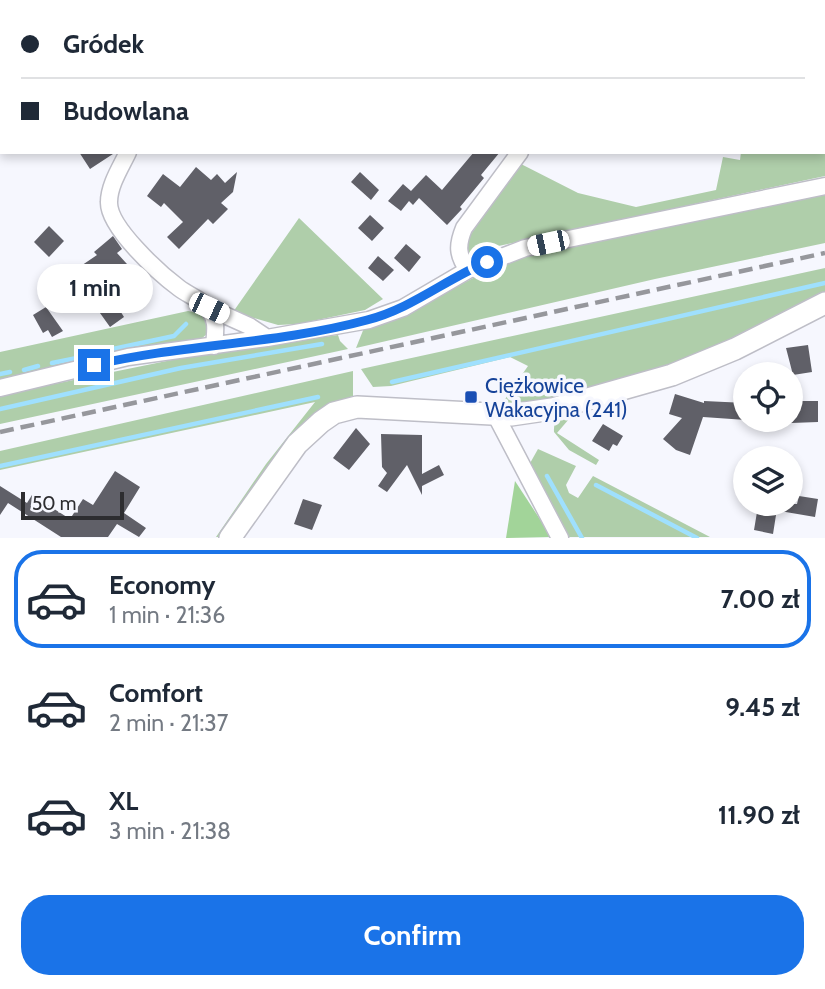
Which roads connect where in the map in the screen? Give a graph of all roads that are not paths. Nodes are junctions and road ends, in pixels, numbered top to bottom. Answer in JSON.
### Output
{"nodes":[{"id":1,"x":127,"y":154,"type":"edge"},
{"id":2,"x":519,"y":154,"type":"edge"},
{"id":3,"x":825,"y":186,"type":"edge"},
{"id":4,"x":468,"y":270,"type":"junction"},
{"id":5,"x":825,"y":303,"type":"edge"},
{"id":6,"x":209,"y":308,"type":"junction"},
{"id":7,"x":267,"y":338,"type":"junction"},
{"id":8,"x":214,"y":346,"type":"junction"},
{"id":9,"x":0,"y":387,"type":"edge"},
{"id":10,"x":495,"y":414,"type":"junction"},
{"id":11,"x":230,"y":537,"type":"edge"},
{"id":12,"x":560,"y":537,"type":"edge"}],
"edges":[{"from":1,"to":6,"type":"street"},
{"from":2,"to":4,"type":"street"},
{"from":3,"to":4,"type":"street"},
{"from":4,"to":7,"type":"street"},
{"from":5,"to":10,"type":"street"},
{"from":6,"to":7,"type":"street"},
{"from":6,"to":8,"type":"street"},
{"from":7,"to":8,"type":"street"},
{"from":8,"to":9,"type":"street"},
{"from":10,"to":11,"type":"street"},
{"from":10,"to":12,"type":"street"}]}
